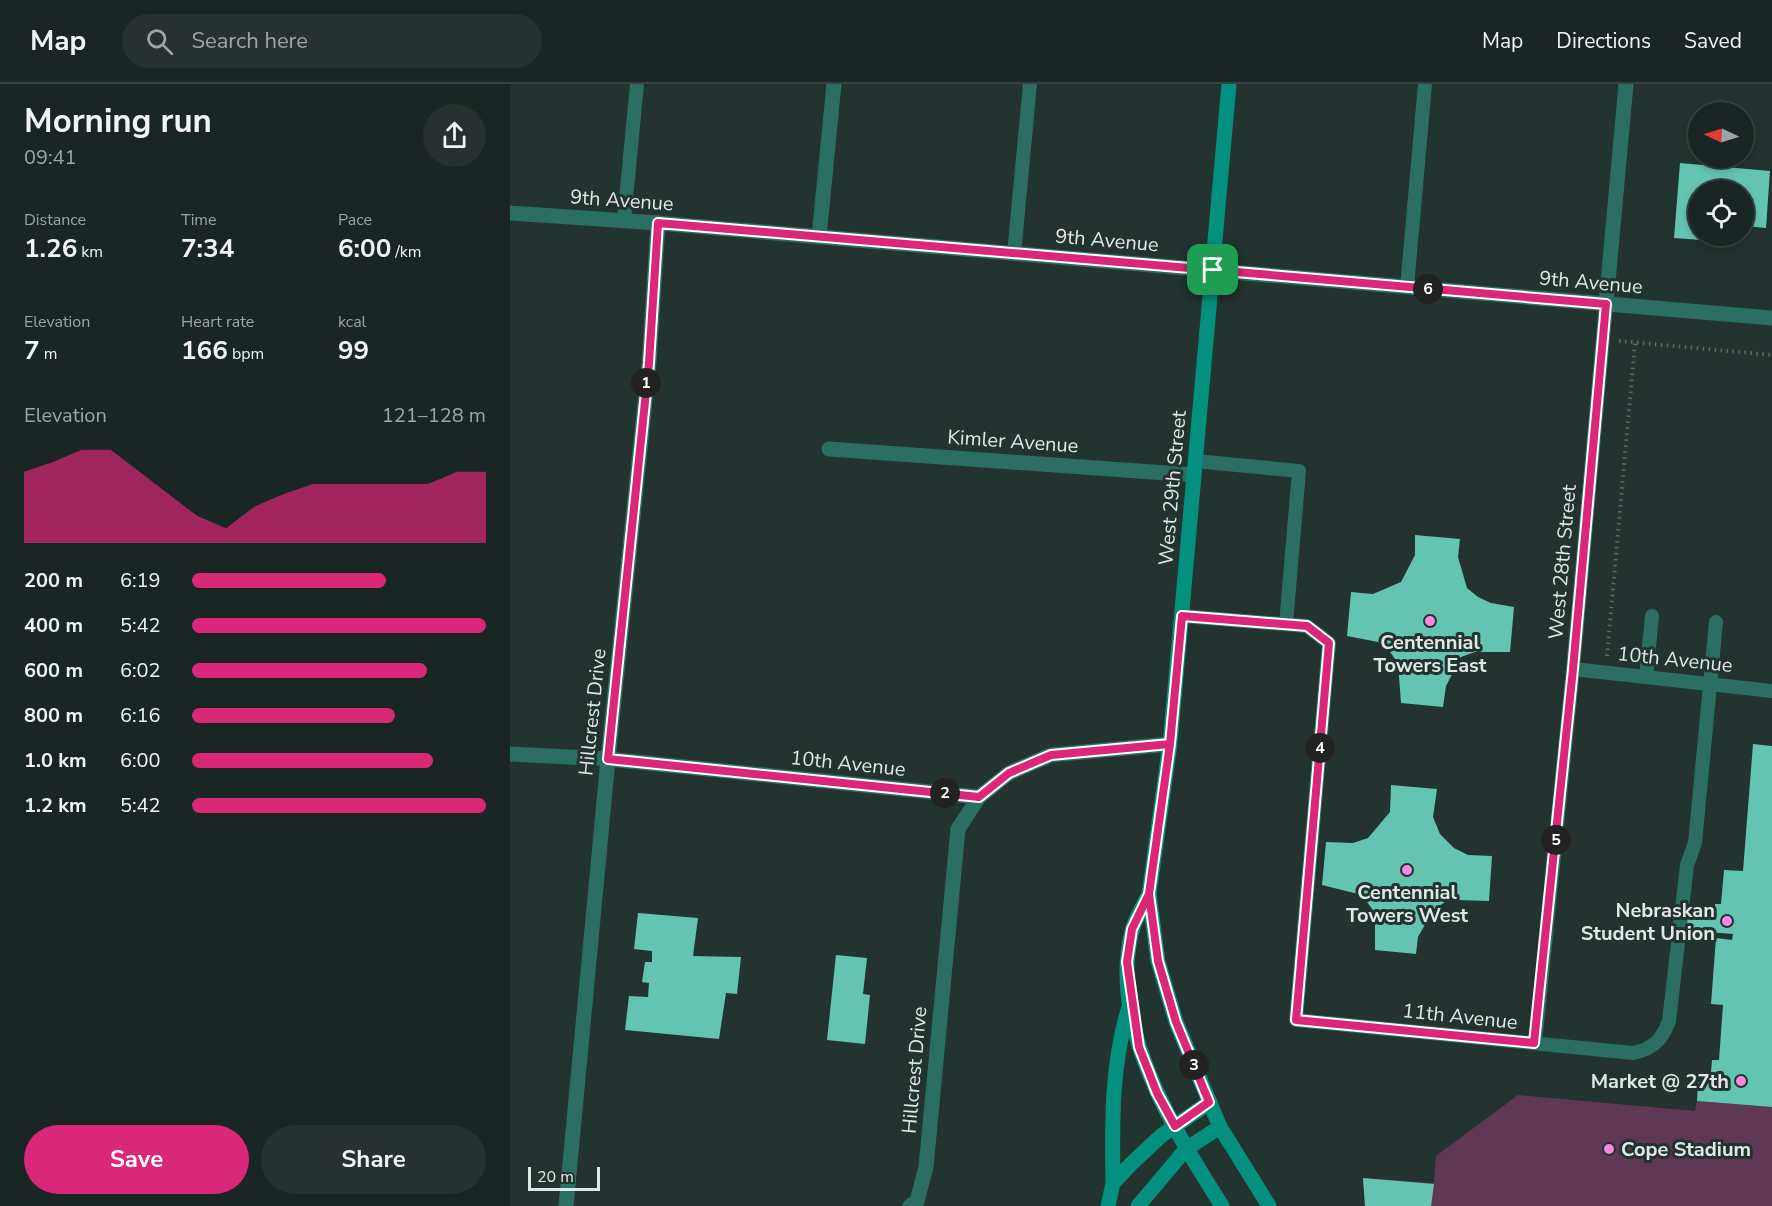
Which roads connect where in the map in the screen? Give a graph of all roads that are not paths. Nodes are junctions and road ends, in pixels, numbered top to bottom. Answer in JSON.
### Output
{"nodes":[{"id":1,"x":636,"y":84,"type":"edge"},
{"id":2,"x":834,"y":84,"type":"edge"},
{"id":3,"x":1030,"y":84,"type":"edge"},
{"id":4,"x":1229,"y":84,"type":"edge"},
{"id":5,"x":1425,"y":84,"type":"edge"},
{"id":6,"x":1626,"y":84,"type":"edge"},
{"id":7,"x":510,"y":213,"type":"edge"},
{"id":8,"x":624,"y":220,"type":"junction"},
{"id":9,"x":658,"y":223,"type":"junction"},
{"id":10,"x":819,"y":237,"type":"junction"},
{"id":11,"x":1014,"y":254,"type":"junction"},
{"id":12,"x":1213,"y":270,"type":"junction"},
{"id":13,"x":1407,"y":287,"type":"junction"},
{"id":14,"x":1606,"y":304,"type":"junction"},
{"id":15,"x":1772,"y":318,"type":"edge"},
{"id":16,"x":829,"y":449,"type":"dead end"},
{"id":17,"x":1195,"y":468,"type":"junction"},
{"id":18,"x":1182,"y":616,"type":"junction"},
{"id":19,"x":1652,"y":616,"type":"dead end"},
{"id":20,"x":1716,"y":622,"type":"dead end"},
{"id":21,"x":1286,"y":624,"type":"junction"},
{"id":22,"x":1573,"y":669,"type":"junction"},
{"id":23,"x":1646,"y":677,"type":"junction"},
{"id":24,"x":1710,"y":685,"type":"junction"},
{"id":25,"x":1772,"y":691,"type":"edge"},
{"id":26,"x":1170,"y":744,"type":"junction"},
{"id":27,"x":510,"y":754,"type":"edge"},
{"id":28,"x":608,"y":759,"type":"junction"},
{"id":29,"x":979,"y":797,"type":"junction"},
{"id":30,"x":1149,"y":894,"type":"junction"},
{"id":31,"x":1131,"y":1001,"type":"junction"},
{"id":32,"x":1534,"y":1043,"type":"junction"},
{"id":33,"x":1209,"y":1102,"type":"junction"},
{"id":34,"x":1175,"y":1126,"type":"junction"},
{"id":35,"x":1220,"y":1127,"type":"junction"},
{"id":36,"x":1186,"y":1149,"type":"junction"},
{"id":37,"x":1113,"y":1183,"type":"junction"},
{"id":38,"x":566,"y":1206,"type":"edge"},
{"id":39,"x":910,"y":1206,"type":"edge"},
{"id":40,"x":1108,"y":1206,"type":"edge"},
{"id":41,"x":1138,"y":1206,"type":"edge"},
{"id":42,"x":1222,"y":1206,"type":"edge"},
{"id":43,"x":1269,"y":1206,"type":"edge"}],
"edges":[{"from":1,"to":8,"type":"lane"},
{"from":2,"to":10,"type":"street"},
{"from":3,"to":11,"type":"lane"},
{"from":4,"to":12,"type":"street","name":"West 29th Street"},
{"from":5,"to":13,"type":"lane"},
{"from":6,"to":14,"type":"street","name":"West 28th Street"},
{"from":7,"to":8,"type":"street","name":"9th Avenue"},
{"from":8,"to":9,"type":"street","name":"9th Avenue"},
{"from":9,"to":10,"type":"street","name":"9th Avenue"},
{"from":9,"to":28,"type":"street","name":"Hillcrest Drive"},
{"from":10,"to":11,"type":"street","name":"9th Avenue"},
{"from":11,"to":12,"type":"street","name":"9th Avenue"},
{"from":12,"to":13,"type":"street","name":"9th Avenue"},
{"from":12,"to":17,"type":"street","name":"West 29th Street"},
{"from":13,"to":14,"type":"street","name":"9th Avenue"},
{"from":14,"to":15,"type":"street","name":"9th Avenue"},
{"from":14,"to":22,"type":"lane","name":"West 28th Street"},
{"from":16,"to":17,"type":"street","name":"Kimler Avenue"},
{"from":17,"to":18,"type":"street","name":"West 29th Street"},
{"from":17,"to":21,"type":"lane"},
{"from":18,"to":21,"type":"lane"},
{"from":18,"to":26,"type":"street","name":"West 29th Street"},
{"from":19,"to":23,"type":"lane"},
{"from":20,"to":24,"type":"lane"},
{"from":21,"to":32,"type":"lane","name":"11th Avenue"},
{"from":22,"to":23,"type":"lane","name":"10th Avenue"},
{"from":22,"to":32,"type":"lane","name":"West 28th Street"},
{"from":23,"to":24,"type":"lane","name":"10th Avenue"},
{"from":24,"to":25,"type":"lane","name":"10th Avenue"},
{"from":24,"to":32,"type":"lane","name":"11th Avenue"},
{"from":26,"to":29,"type":"street"},
{"from":26,"to":30,"type":"street","name":"West 29th Street"},
{"from":27,"to":28,"type":"street","name":"10th Avenue"},
{"from":28,"to":29,"type":"street","name":"10th Avenue"},
{"from":28,"to":38,"type":"street","name":"Hillcrest Drive"},
{"from":29,"to":39,"type":"street","name":"Hillcrest Drive"},
{"from":30,"to":31,"type":"street","name":"West 29th Street"},
{"from":30,"to":33,"type":"street","name":"West 29th Street"},
{"from":31,"to":34,"type":"street","name":"West 29th Street"},
{"from":31,"to":37,"type":"street"},
{"from":33,"to":34,"type":"street"},
{"from":33,"to":35,"type":"street","name":"West 29th Street"},
{"from":34,"to":36,"type":"street","name":"West 29th Street"},
{"from":34,"to":37,"type":"street"},
{"from":35,"to":36,"type":"street"},
{"from":35,"to":43,"type":"street","name":"West 29th Street"},
{"from":36,"to":41,"type":"street"},
{"from":36,"to":42,"type":"street","name":"West 29th Street"},
{"from":37,"to":40,"type":"street"}]}
